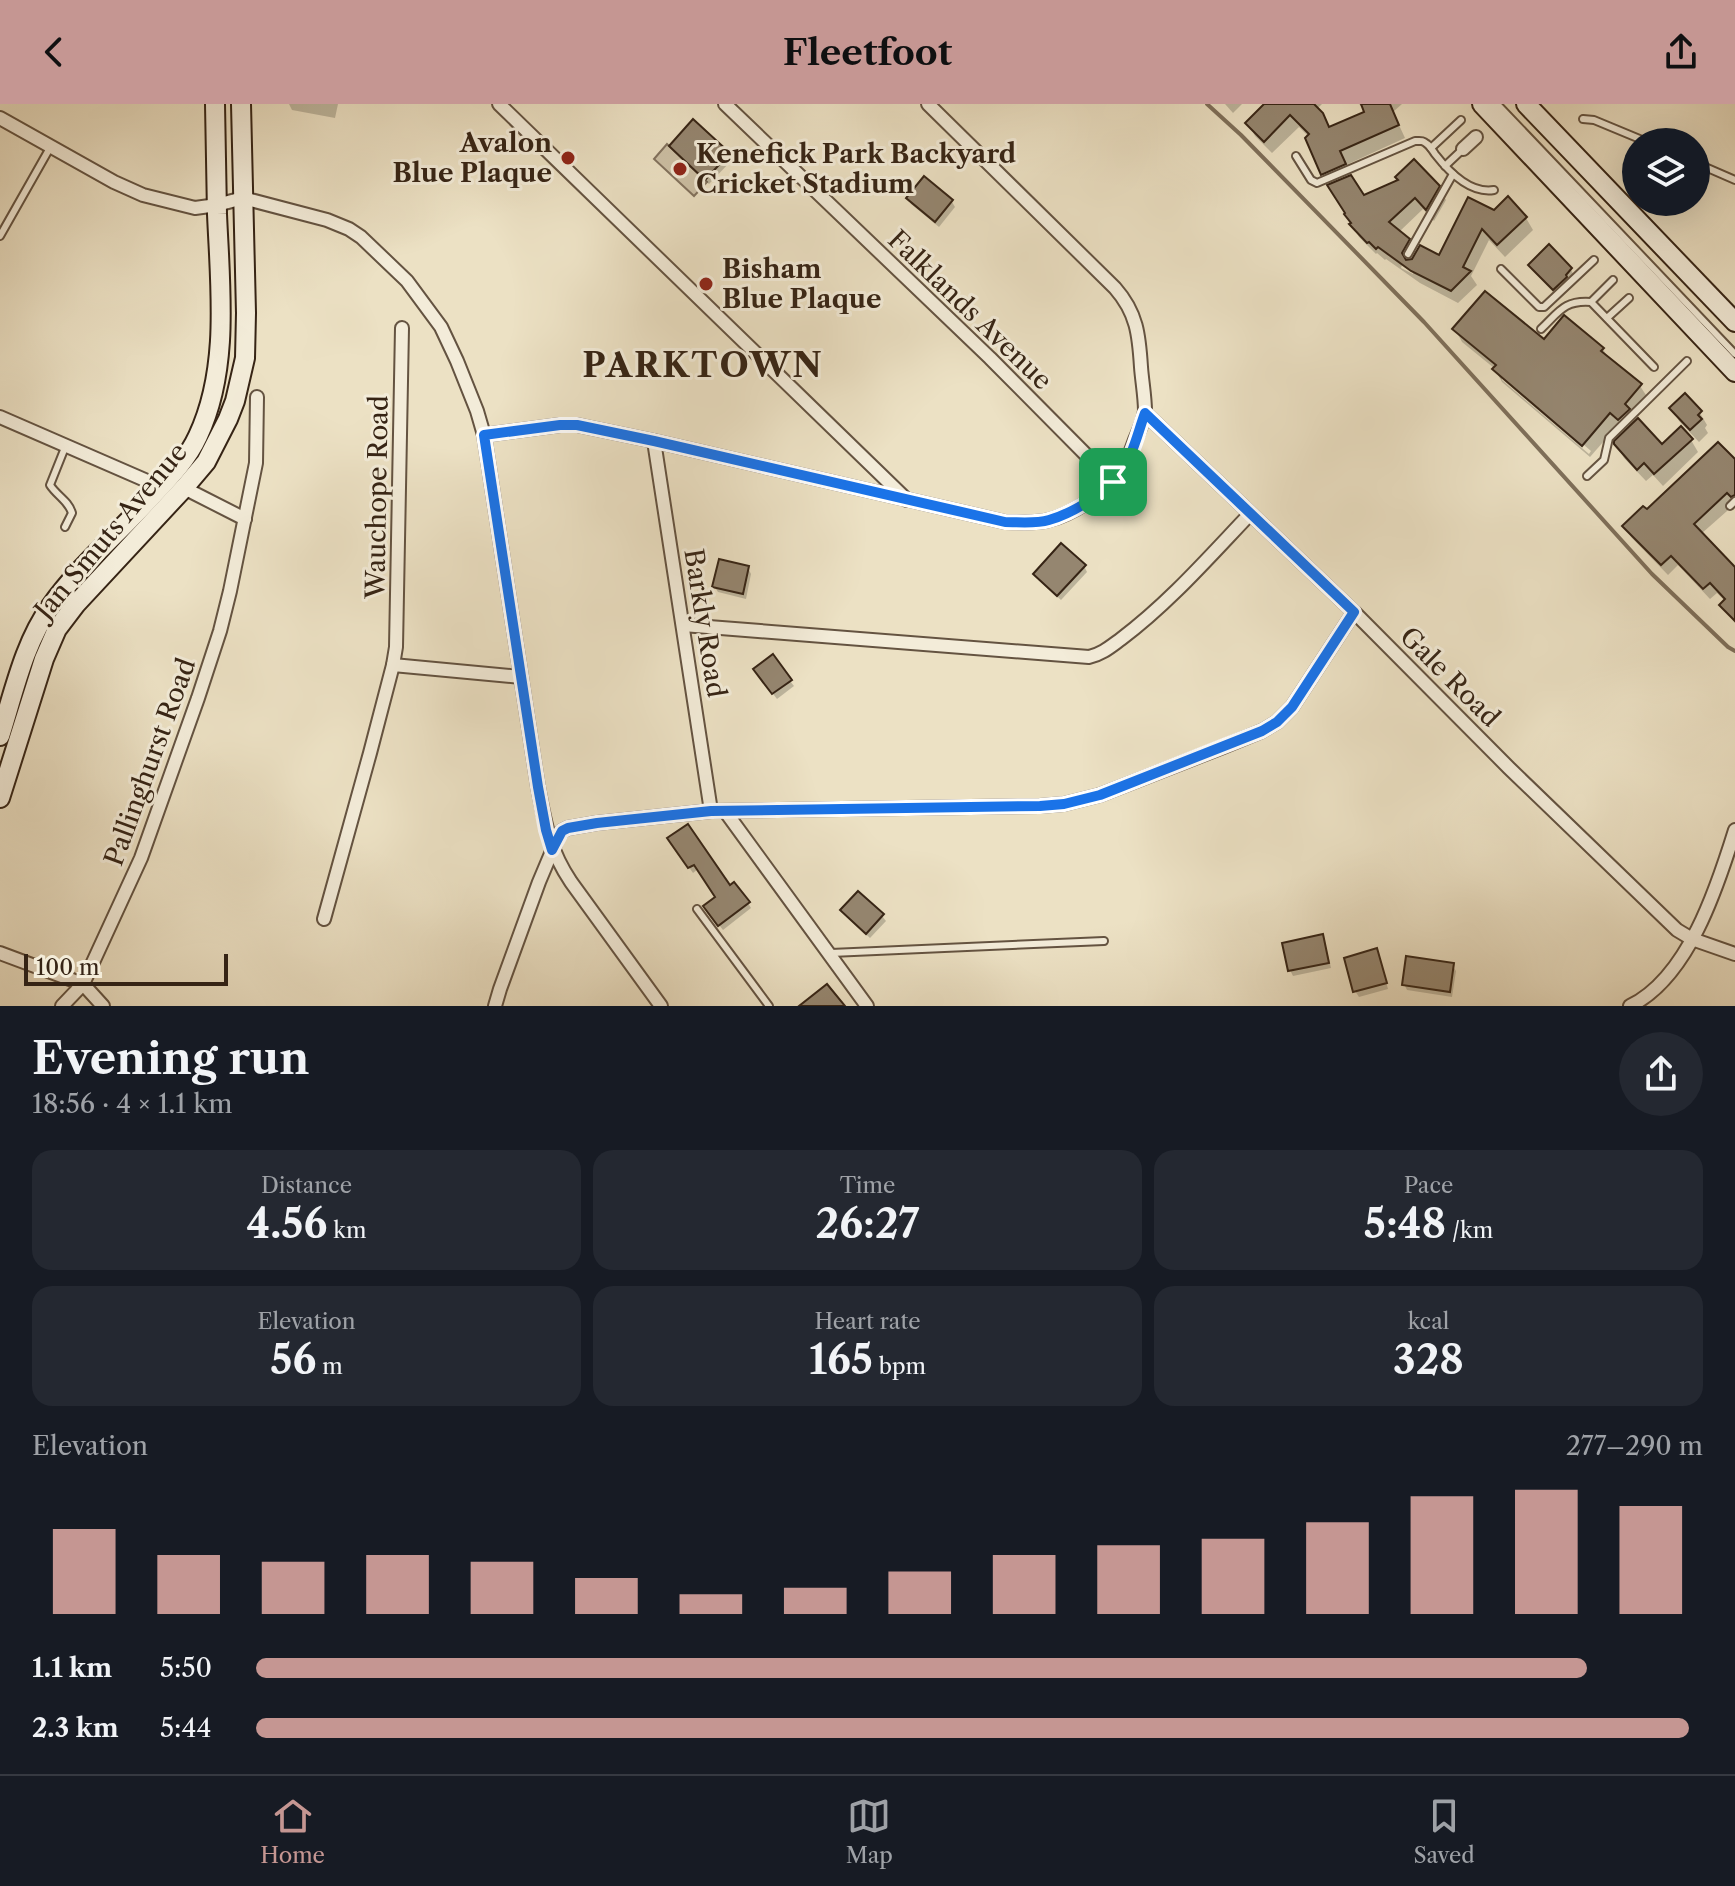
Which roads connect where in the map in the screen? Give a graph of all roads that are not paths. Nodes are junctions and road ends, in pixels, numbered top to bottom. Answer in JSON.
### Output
{"nodes":[{"id":1,"x":215,"y":104,"type":"edge"},
{"id":2,"x":241,"y":104,"type":"edge"},
{"id":3,"x":499,"y":104,"type":"edge"},
{"id":4,"x":725,"y":104,"type":"edge"},
{"id":5,"x":928,"y":104,"type":"edge"},
{"id":6,"x":1482,"y":104,"type":"edge"},
{"id":7,"x":1497,"y":104,"type":"edge"},
{"id":8,"x":1526,"y":104,"type":"edge"},
{"id":9,"x":0,"y":118,"type":"edge"},
{"id":10,"x":1583,"y":119,"type":"dead end"},
{"id":11,"x":1461,"y":120,"type":"dead end"},
{"id":12,"x":1622,"y":132,"type":"edge"},
{"id":13,"x":1476,"y":137,"type":"dead end"},
{"id":14,"x":51,"y":146,"type":"junction"},
{"id":15,"x":1431,"y":148,"type":"junction"},
{"id":16,"x":1463,"y":149,"type":"joint"},
{"id":17,"x":1296,"y":156,"type":"dead end"},
{"id":18,"x":1445,"y":166,"type":"junction"},
{"id":19,"x":1710,"y":169,"type":"edge"},
{"id":20,"x":1453,"y":174,"type":"junction"},
{"id":21,"x":1735,"y":180,"type":"edge"},
{"id":22,"x":1494,"y":190,"type":"dead end"},
{"id":23,"x":243,"y":198,"type":"junction"},
{"id":24,"x":217,"y":205,"type":"junction"},
{"id":25,"x":0,"y":236,"type":"edge"},
{"id":26,"x":1408,"y":254,"type":"dead end"},
{"id":27,"x":1594,"y":260,"type":"dead end"},
{"id":28,"x":1501,"y":269,"type":"dead end"},
{"id":29,"x":1613,"y":280,"type":"dead end"},
{"id":30,"x":1629,"y":298,"type":"dead end"},
{"id":31,"x":1591,"y":302,"type":"junction"},
{"id":32,"x":1607,"y":318,"type":"junction"},
{"id":33,"x":1735,"y":322,"type":"edge"},
{"id":34,"x":402,"y":328,"type":"dead end"},
{"id":35,"x":1541,"y":329,"type":"dead end"},
{"id":36,"x":1735,"y":354,"type":"edge"},
{"id":37,"x":1687,"y":361,"type":"dead end"},
{"id":38,"x":1654,"y":367,"type":"dead end"},
{"id":39,"x":1735,"y":372,"type":"edge"},
{"id":40,"x":257,"y":397,"type":"dead end"},
{"id":41,"x":1145,"y":413,"type":"junction"},
{"id":42,"x":0,"y":417,"type":"edge"},
{"id":43,"x":484,"y":435,"type":"junction"},
{"id":44,"x":654,"y":441,"type":"junction"},
{"id":45,"x":66,"y":445,"type":"junction"},
{"id":46,"x":1587,"y":476,"type":"dead end"},
{"id":47,"x":1113,"y":482,"type":"junction"},
{"id":48,"x":161,"y":487,"type":"junction"},
{"id":49,"x":184,"y":488,"type":"junction"},
{"id":50,"x":907,"y":500,"type":"junction"},
{"id":51,"x":1250,"y":514,"type":"junction"},
{"id":52,"x":245,"y":519,"type":"junction"},
{"id":53,"x":65,"y":527,"type":"dead end"},
{"id":54,"x":1354,"y":612,"type":"junction"},
{"id":55,"x":683,"y":625,"type":"junction"},
{"id":56,"x":393,"y":665,"type":"junction"},
{"id":57,"x":521,"y":677,"type":"junction"},
{"id":58,"x":0,"y":736,"type":"edge"},
{"id":59,"x":0,"y":798,"type":"edge"},
{"id":60,"x":711,"y":811,"type":"junction"},
{"id":61,"x":725,"y":811,"type":"junction"},
{"id":62,"x":1735,"y":830,"type":"edge"},
{"id":63,"x":552,"y":850,"type":"junction"},
{"id":64,"x":697,"y":909,"type":"dead end"},
{"id":65,"x":324,"y":919,"type":"dead end"},
{"id":66,"x":1692,"y":939,"type":"junction"},
{"id":67,"x":1104,"y":941,"type":"dead end"},
{"id":68,"x":0,"y":953,"type":"edge"},
{"id":69,"x":827,"y":953,"type":"junction"},
{"id":70,"x":1735,"y":954,"type":"edge"},
{"id":71,"x":83,"y":984,"type":"junction"},
{"id":72,"x":62,"y":1006,"type":"edge"},
{"id":73,"x":103,"y":1006,"type":"edge"},
{"id":74,"x":495,"y":1006,"type":"edge"},
{"id":75,"x":661,"y":1006,"type":"edge"},
{"id":76,"x":769,"y":1006,"type":"edge"},
{"id":77,"x":867,"y":1006,"type":"edge"},
{"id":78,"x":1630,"y":1006,"type":"edge"}],
"edges":[{"from":1,"to":24,"type":"main road","name":"Jan Smuts Avenue"},
{"from":2,"to":23,"type":"main road","name":"Jan Smuts Avenue"},
{"from":3,"to":50,"type":"street"},
{"from":4,"to":47,"type":"street","name":"Falklands Avenue"},
{"from":5,"to":41,"type":"street"},
{"from":6,"to":39,"type":"main road"},
{"from":7,"to":36,"type":"lane"},
{"from":8,"to":33,"type":"main road"},
{"from":9,"to":14,"type":"street"},
{"from":10,"to":12,"type":"lane"},
{"from":11,"to":15,"type":"lane"},
{"from":13,"to":16,"type":"street"},
{"from":14,"to":24,"type":"street"},
{"from":14,"to":25,"type":"lane"},
{"from":15,"to":17,"type":"lane"},
{"from":15,"to":18,"type":"lane"},
{"from":16,"to":18,"type":"lane"},
{"from":18,"to":20,"type":"lane"},
{"from":19,"to":21,"type":"lane"},
{"from":20,"to":22,"type":"lane"},
{"from":20,"to":26,"type":"lane"},
{"from":23,"to":24,"type":"street"},
{"from":23,"to":43,"type":"street"},
{"from":23,"to":49,"type":"main road","name":"Jan Smuts Avenue"},
{"from":24,"to":48,"type":"main road","name":"Jan Smuts Avenue"},
{"from":27,"to":28,"type":"lane"},
{"from":29,"to":31,"type":"lane"},
{"from":30,"to":32,"type":"lane"},
{"from":31,"to":32,"type":"lane"},
{"from":31,"to":35,"type":"lane"},
{"from":32,"to":38,"type":"lane"},
{"from":34,"to":56,"type":"street","name":"Wauchope Road"},
{"from":37,"to":46,"type":"lane"},
{"from":40,"to":52,"type":"street","name":"Pallinghurst Road"},
{"from":41,"to":47,"type":"street"},
{"from":41,"to":51,"type":"street","name":"Gale Road"},
{"from":42,"to":45,"type":"street"},
{"from":43,"to":44,"type":"street"},
{"from":43,"to":57,"type":"street"},
{"from":44,"to":50,"type":"street"},
{"from":44,"to":55,"type":"street","name":"Barkly Road"},
{"from":45,"to":48,"type":"street"},
{"from":45,"to":53,"type":"lane"},
{"from":47,"to":50,"type":"street"},
{"from":48,"to":58,"type":"main road","name":"Jan Smuts Avenue"},
{"from":49,"to":52,"type":"street"},
{"from":49,"to":59,"type":"main road","name":"Jan Smuts Avenue"},
{"from":51,"to":54,"type":"street","name":"Gale Road"},
{"from":51,"to":55,"type":"street"},
{"from":52,"to":71,"type":"street","name":"Pallinghurst Road"},
{"from":54,"to":61,"type":"street"},
{"from":54,"to":66,"type":"street","name":"Gale Road"},
{"from":55,"to":60,"type":"street","name":"Barkly Road"},
{"from":56,"to":57,"type":"street"},
{"from":56,"to":65,"type":"street","name":"Wauchope Road"},
{"from":57,"to":63,"type":"street"},
{"from":60,"to":61,"type":"street"},
{"from":60,"to":63,"type":"street"},
{"from":61,"to":69,"type":"street"},
{"from":62,"to":66,"type":"street"},
{"from":63,"to":74,"type":"street"},
{"from":63,"to":75,"type":"street"},
{"from":64,"to":76,"type":"lane"},
{"from":66,"to":70,"type":"street","name":"Gale Road"},
{"from":66,"to":78,"type":"street"},
{"from":67,"to":69,"type":"lane"},
{"from":68,"to":71,"type":"street"},
{"from":69,"to":77,"type":"street"},
{"from":71,"to":72,"type":"street","name":"Pallinghurst Road"},
{"from":71,"to":73,"type":"street"}]}
